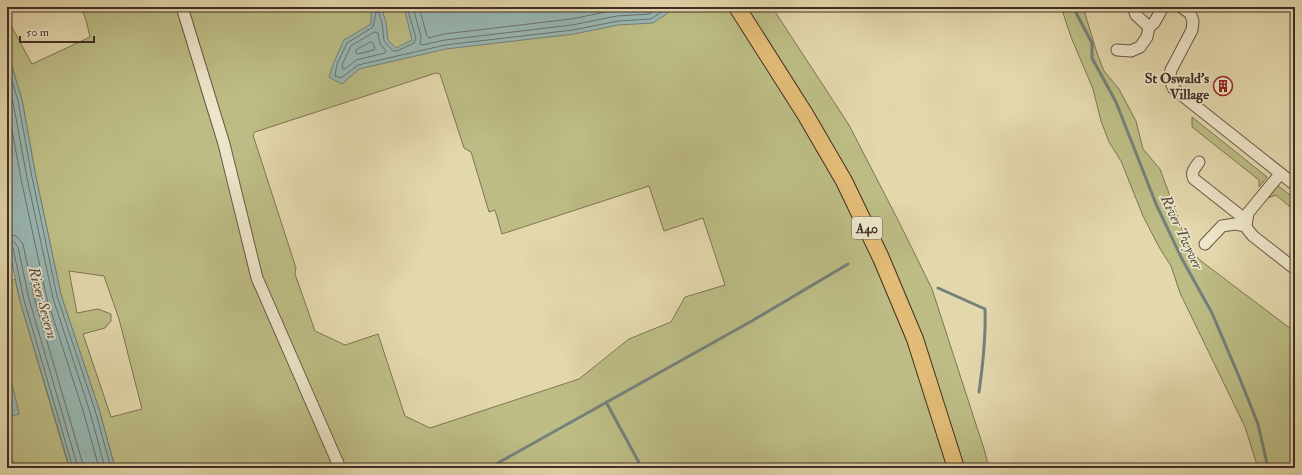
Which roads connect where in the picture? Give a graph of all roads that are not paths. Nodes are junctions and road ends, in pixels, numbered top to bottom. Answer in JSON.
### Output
{"nodes":[{"id":1,"x":182,"y":7,"type":"edge"},
{"id":2,"x":737,"y":7,"type":"edge"},
{"id":3,"x":1133,"y":7,"type":"edge"},
{"id":4,"x":1163,"y":7,"type":"edge"},
{"id":5,"x":1181,"y":7,"type":"edge"},
{"id":6,"x":1149,"y":27,"type":"junction"},
{"id":7,"x":1117,"y":50,"type":"dead end"},
{"id":8,"x":1199,"y":162,"type":"dead end"},
{"id":9,"x":1280,"y":174,"type":"junction"},
{"id":10,"x":1295,"y":186,"type":"edge"},
{"id":11,"x":1246,"y":223,"type":"junction"},
{"id":12,"x":1205,"y":244,"type":"dead end"},
{"id":13,"x":1295,"y":269,"type":"edge"},
{"id":14,"x":340,"y":468,"type":"edge"},
{"id":15,"x":956,"y":468,"type":"edge"}],
"edges":[{"from":1,"to":14,"type":"street"},
{"from":2,"to":15,"type":"highway","number":"A40"},
{"from":3,"to":6,"type":"street"},
{"from":4,"to":6,"type":"street"},
{"from":5,"to":9,"type":"street"},
{"from":6,"to":7,"type":"street"},
{"from":8,"to":11,"type":"street"},
{"from":9,"to":10,"type":"street"},
{"from":9,"to":11,"type":"street"},
{"from":11,"to":12,"type":"street"},
{"from":11,"to":13,"type":"street"}]}
